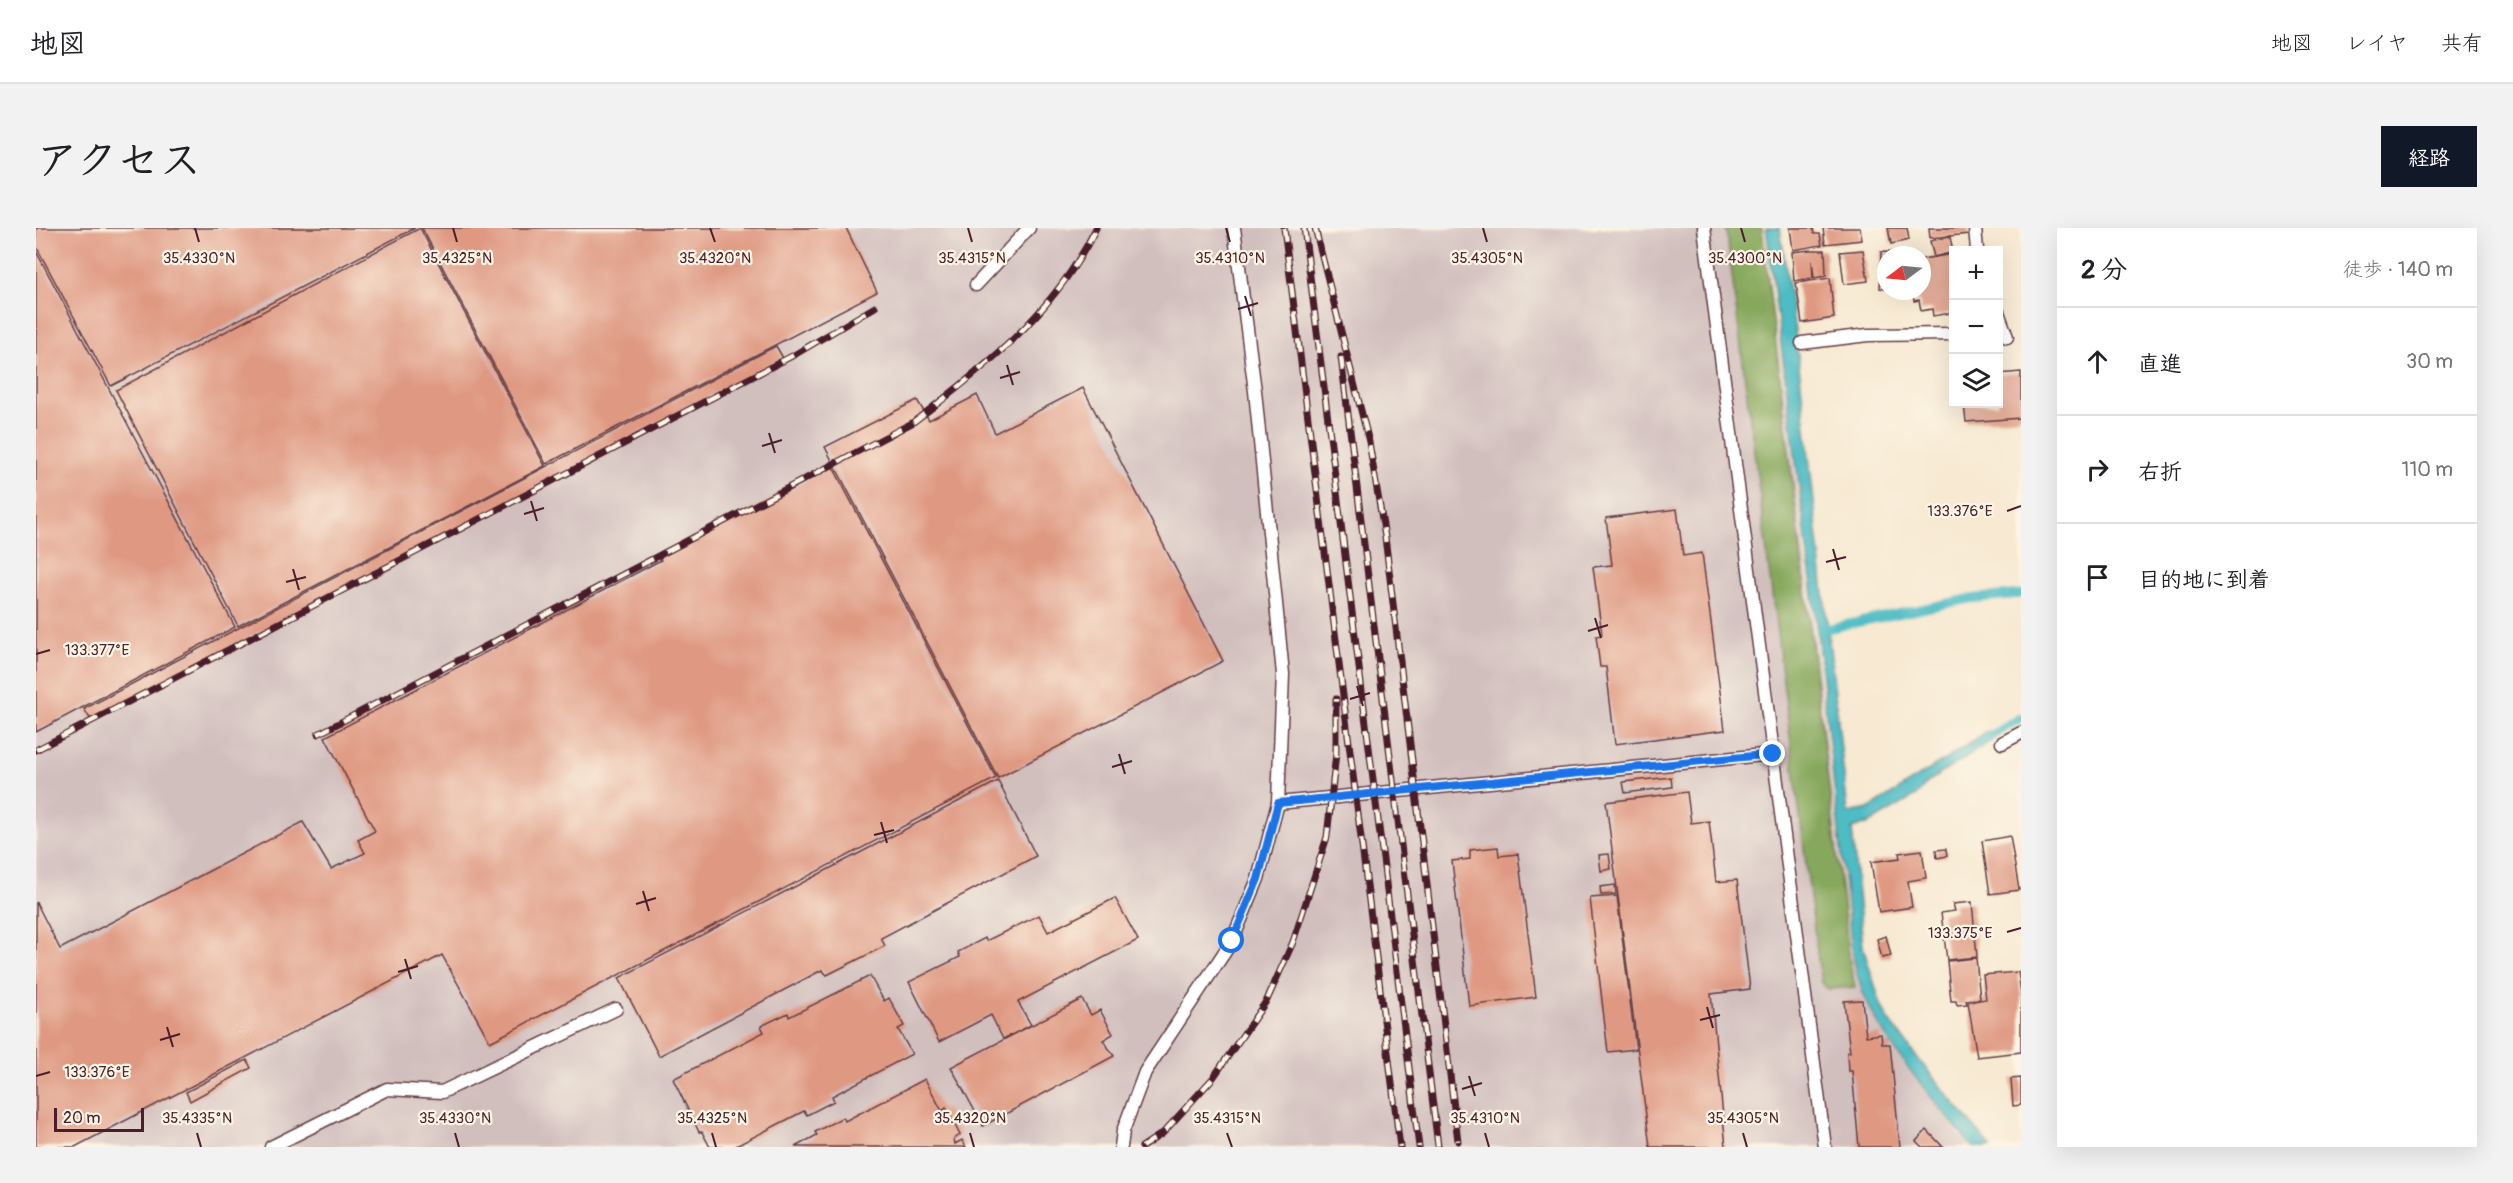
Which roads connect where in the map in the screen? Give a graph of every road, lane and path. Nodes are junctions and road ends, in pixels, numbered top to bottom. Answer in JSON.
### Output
{"nodes":[{"id":1,"x":1029,"y":228,"type":"edge"},
{"id":2,"x":1234,"y":228,"type":"edge"},
{"id":3,"x":1704,"y":228,"type":"edge"},
{"id":4,"x":1975,"y":228,"type":"edge"},
{"id":5,"x":1977,"y":246,"type":"edge"},
{"id":6,"x":976,"y":285,"type":"dead end"},
{"id":7,"x":1949,"y":334,"type":"edge"},
{"id":8,"x":2003,"y":336,"type":"edge"},
{"id":9,"x":2021,"y":336,"type":"edge"},
{"id":10,"x":1802,"y":343,"type":"dead end"},
{"id":11,"x":2021,"y":733,"type":"edge"},
{"id":12,"x":2002,"y":743,"type":"dead end"},
{"id":13,"x":1773,"y":754,"type":"junction"},
{"id":14,"x":1278,"y":803,"type":"junction"},
{"id":15,"x":616,"y":1010,"type":"dead end"},
{"id":16,"x":271,"y":1147,"type":"edge"},
{"id":17,"x":1121,"y":1147,"type":"edge"},
{"id":18,"x":1825,"y":1147,"type":"edge"}],
"edges":[{"from":1,"to":6,"type":"lane"},
{"from":2,"to":14,"type":"lane"},
{"from":3,"to":13,"type":"lane"},
{"from":4,"to":5,"type":"lane"},
{"from":7,"to":10,"type":"lane"},
{"from":8,"to":9,"type":"lane"},
{"from":11,"to":12,"type":"lane"},
{"from":13,"to":14,"type":"lane"},
{"from":13,"to":18,"type":"lane"},
{"from":14,"to":17,"type":"lane"},
{"from":15,"to":16,"type":"lane"}]}
